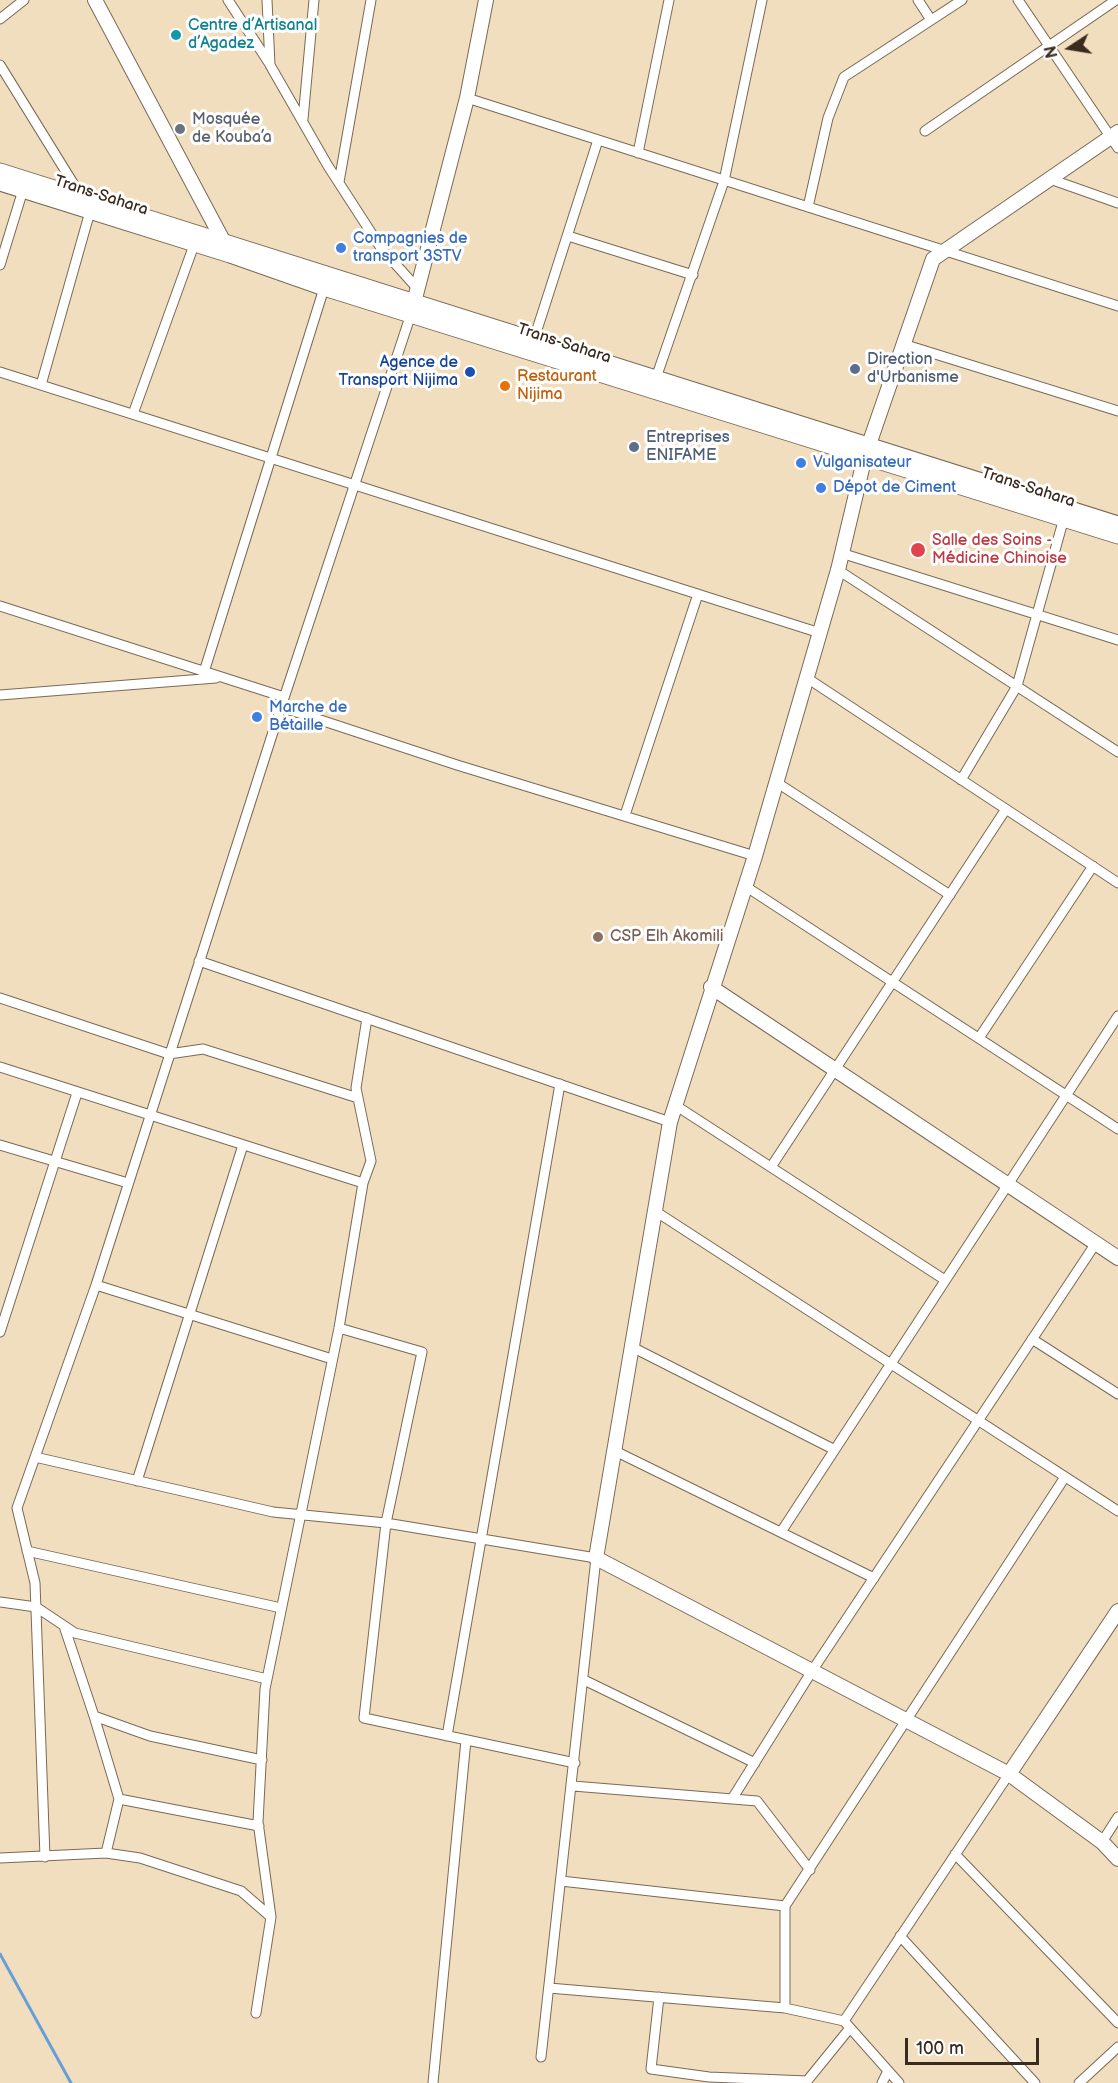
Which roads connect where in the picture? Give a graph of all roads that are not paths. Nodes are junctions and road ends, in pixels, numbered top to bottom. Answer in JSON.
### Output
{"nodes":[{"id":1,"x":24,"y":0,"type":"edge"},
{"id":2,"x":228,"y":0,"type":"edge"},
{"id":3,"x":267,"y":0,"type":"edge"},
{"id":4,"x":314,"y":0,"type":"edge"},
{"id":5,"x":371,"y":0,"type":"edge"},
{"id":6,"x":486,"y":0,"type":"edge"},
{"id":7,"x":669,"y":0,"type":"edge"},
{"id":8,"x":762,"y":0,"type":"edge"},
{"id":9,"x":918,"y":0,"type":"edge"},
{"id":10,"x":962,"y":0,"type":"edge"},
{"id":11,"x":1018,"y":0,"type":"edge"},
{"id":12,"x":1116,"y":0,"type":"edge"},
{"id":13,"x":98,"y":1,"type":"edge"},
{"id":14,"x":0,"y":19,"type":"edge"},
{"id":15,"x":931,"y":20,"type":"junction"},
{"id":16,"x":1050,"y":46,"type":"junction"},
{"id":17,"x":0,"y":65,"type":"edge"},
{"id":18,"x":270,"y":65,"type":"junction"},
{"id":19,"x":467,"y":98,"type":"junction"},
{"id":20,"x":303,"y":119,"type":"junction"},
{"id":21,"x":925,"y":131,"type":"dead end"},
{"id":22,"x":1116,"y":139,"type":"edge"},
{"id":23,"x":598,"y":140,"type":"junction"},
{"id":24,"x":638,"y":153,"type":"junction"},
{"id":25,"x":0,"y":171,"type":"edge"},
{"id":26,"x":1050,"y":179,"type":"junction"},
{"id":27,"x":724,"y":180,"type":"junction"},
{"id":28,"x":339,"y":182,"type":"junction"},
{"id":29,"x":0,"y":183,"type":"edge"},
{"id":30,"x":23,"y":190,"type":"junction"},
{"id":31,"x":88,"y":203,"type":"junction"},
{"id":32,"x":1118,"y":203,"type":"edge"},
{"id":33,"x":808,"y":207,"type":"junction"},
{"id":34,"x":568,"y":236,"type":"junction"},
{"id":35,"x":194,"y":245,"type":"junction"},
{"id":36,"x":227,"y":249,"type":"junction"},
{"id":37,"x":945,"y":251,"type":"junction"},
{"id":38,"x":0,"y":265,"type":"edge"},
{"id":39,"x":693,"y":275,"type":"junction"},
{"id":40,"x":326,"y":282,"type":"junction"},
{"id":41,"x":414,"y":302,"type":"junction"},
{"id":42,"x":1118,"y":306,"type":"edge"},
{"id":43,"x":488,"y":333,"type":"junction"},
{"id":44,"x":534,"y":339,"type":"junction"},
{"id":45,"x":903,"y":344,"type":"junction"},
{"id":46,"x":0,"y":372,"type":"edge"},
{"id":47,"x":656,"y":378,"type":"junction"},
{"id":48,"x":41,"y":385,"type":"junction"},
{"id":49,"x":1118,"y":411,"type":"edge"},
{"id":50,"x":133,"y":414,"type":"junction"},
{"id":51,"x":867,"y":450,"type":"junction"},
{"id":52,"x":269,"y":458,"type":"junction"},
{"id":53,"x":355,"y":485,"type":"junction"},
{"id":54,"x":1064,"y":518,"type":"junction"},
{"id":55,"x":1118,"y":524,"type":"edge"},
{"id":56,"x":1118,"y":536,"type":"edge"},
{"id":57,"x":842,"y":553,"type":"junction"},
{"id":58,"x":838,"y":570,"type":"junction"},
{"id":59,"x":698,"y":594,"type":"junction"},
{"id":60,"x":0,"y":606,"type":"edge"},
{"id":61,"x":1037,"y":615,"type":"junction"},
{"id":62,"x":820,"y":633,"type":"junction"},
{"id":63,"x":1118,"y":640,"type":"edge"},
{"id":64,"x":204,"y":672,"type":"junction"},
{"id":65,"x":223,"y":678,"type":"junction"},
{"id":66,"x":807,"y":678,"type":"junction"},
{"id":67,"x":1017,"y":686,"type":"junction"},
{"id":68,"x":0,"y":695,"type":"edge"},
{"id":69,"x":283,"y":702,"type":"junction"},
{"id":70,"x":1118,"y":752,"type":"edge"},
{"id":71,"x":961,"y":780,"type":"junction"},
{"id":72,"x":776,"y":782,"type":"junction"},
{"id":73,"x":1006,"y":809,"type":"junction"},
{"id":74,"x":626,"y":815,"type":"junction"},
{"id":75,"x":755,"y":856,"type":"junction"},
{"id":76,"x":1093,"y":866,"type":"junction"},
{"id":77,"x":1118,"y":883,"type":"edge"},
{"id":78,"x":745,"y":886,"type":"junction"},
{"id":79,"x":950,"y":895,"type":"junction"},
{"id":80,"x":199,"y":961,"type":"junction"},
{"id":81,"x":893,"y":982,"type":"junction"},
{"id":82,"x":711,"y":987,"type":"junction"},
{"id":83,"x":0,"y":998,"type":"edge"},
{"id":84,"x":1118,"y":1016,"type":"edge"},
{"id":85,"x":367,"y":1018,"type":"junction"},
{"id":86,"x":979,"y":1038,"type":"junction"},
{"id":87,"x":169,"y":1054,"type":"junction"},
{"id":88,"x":0,"y":1067,"type":"edge"},
{"id":89,"x":835,"y":1070,"type":"junction"},
{"id":90,"x":560,"y":1084,"type":"junction"},
{"id":91,"x":77,"y":1093,"type":"junction"},
{"id":92,"x":1066,"y":1095,"type":"junction"},
{"id":93,"x":358,"y":1098,"type":"junction"},
{"id":94,"x":675,"y":1105,"type":"junction"},
{"id":95,"x":149,"y":1115,"type":"junction"},
{"id":96,"x":670,"y":1122,"type":"junction"},
{"id":97,"x":1118,"y":1129,"type":"edge"},
{"id":98,"x":0,"y":1145,"type":"edge"},
{"id":99,"x":243,"y":1145,"type":"junction"},
{"id":100,"x":54,"y":1162,"type":"junction"},
{"id":101,"x":771,"y":1167,"type":"junction"},
{"id":102,"x":128,"y":1183,"type":"junction"},
{"id":103,"x":363,"y":1183,"type":"junction"},
{"id":104,"x":1008,"y":1185,"type":"junction"},
{"id":105,"x":655,"y":1211,"type":"junction"},
{"id":106,"x":1096,"y":1243,"type":"junction"},
{"id":107,"x":1118,"y":1258,"type":"edge"},
{"id":108,"x":945,"y":1280,"type":"junction"},
{"id":109,"x":96,"y":1285,"type":"junction"},
{"id":110,"x":189,"y":1314,"type":"junction"},
{"id":111,"x":339,"y":1328,"type":"junction"},
{"id":112,"x":0,"y":1332,"type":"edge"},
{"id":113,"x":1032,"y":1339,"type":"junction"},
{"id":114,"x":632,"y":1347,"type":"junction"},
{"id":115,"x":332,"y":1359,"type":"junction"},
{"id":116,"x":890,"y":1363,"type":"junction"},
{"id":117,"x":1118,"y":1394,"type":"edge"},
{"id":118,"x":978,"y":1420,"type":"junction"},
{"id":119,"x":833,"y":1449,"type":"junction"},
{"id":120,"x":615,"y":1451,"type":"junction"},
{"id":121,"x":35,"y":1457,"type":"junction"},
{"id":122,"x":1065,"y":1477,"type":"junction"},
{"id":123,"x":137,"y":1481,"type":"junction"},
{"id":124,"x":1118,"y":1511,"type":"edge"},
{"id":125,"x":300,"y":1515,"type":"junction"},
{"id":126,"x":386,"y":1523,"type":"junction"},
{"id":127,"x":781,"y":1533,"type":"junction"},
{"id":128,"x":481,"y":1539,"type":"junction"},
{"id":129,"x":27,"y":1551,"type":"junction"},
{"id":130,"x":596,"y":1558,"type":"junction"},
{"id":131,"x":874,"y":1578,"type":"junction"},
{"id":132,"x":0,"y":1602,"type":"edge"},
{"id":133,"x":36,"y":1608,"type":"junction"},
{"id":134,"x":281,"y":1608,"type":"junction"},
{"id":135,"x":1118,"y":1611,"type":"edge"},
{"id":136,"x":64,"y":1626,"type":"junction"},
{"id":137,"x":1113,"y":1629,"type":"edge"},
{"id":138,"x":812,"y":1671,"type":"junction"},
{"id":139,"x":267,"y":1679,"type":"junction"},
{"id":140,"x":584,"y":1680,"type":"junction"},
{"id":141,"x":94,"y":1716,"type":"junction"},
{"id":142,"x":907,"y":1721,"type":"junction"},
{"id":143,"x":447,"y":1736,"type":"junction"},
{"id":144,"x":466,"y":1740,"type":"junction"},
{"id":145,"x":261,"y":1760,"type":"junction"},
{"id":146,"x":575,"y":1763,"type":"junction"},
{"id":147,"x":755,"y":1763,"type":"junction"},
{"id":148,"x":1009,"y":1774,"type":"junction"},
{"id":149,"x":573,"y":1786,"type":"junction"},
{"id":150,"x":119,"y":1799,"type":"junction"},
{"id":151,"x":732,"y":1799,"type":"junction"},
{"id":152,"x":1118,"y":1817,"type":"edge"},
{"id":153,"x":259,"y":1826,"type":"junction"},
{"id":154,"x":1102,"y":1842,"type":"junction"},
{"id":155,"x":106,"y":1853,"type":"junction"},
{"id":156,"x":956,"y":1854,"type":"junction"},
{"id":157,"x":45,"y":1857,"type":"junction"},
{"id":158,"x":0,"y":1858,"type":"edge"},
{"id":159,"x":1118,"y":1859,"type":"edge"},
{"id":160,"x":810,"y":1870,"type":"junction"},
{"id":161,"x":561,"y":1881,"type":"junction"},
{"id":162,"x":785,"y":1906,"type":"junction"},
{"id":163,"x":271,"y":1917,"type":"junction"},
{"id":164,"x":900,"y":1936,"type":"junction"},
{"id":165,"x":549,"y":1988,"type":"junction"},
{"id":166,"x":659,"y":1997,"type":"junction"},
{"id":167,"x":785,"y":2008,"type":"junction"},
{"id":168,"x":255,"y":2013,"type":"dead end"},
{"id":169,"x":1118,"y":2023,"type":"edge"},
{"id":170,"x":847,"y":2024,"type":"junction"},
{"id":171,"x":1118,"y":2047,"type":"edge"},
{"id":172,"x":541,"y":2057,"type":"dead end"},
{"id":173,"x":888,"y":2072,"type":"junction"},
{"id":174,"x":801,"y":2082,"type":"edge"},
{"id":175,"x":433,"y":2083,"type":"edge"},
{"id":176,"x":882,"y":2083,"type":"edge"},
{"id":177,"x":898,"y":2083,"type":"edge"},
{"id":178,"x":1035,"y":2083,"type":"edge"},
{"id":179,"x":1079,"y":2083,"type":"edge"}],
"edges":[{"from":1,"to":14,"type":"street"},
{"from":2,"to":18,"type":"street"},
{"from":3,"to":18,"type":"street"},
{"from":4,"to":20,"type":"street"},
{"from":5,"to":28,"type":"street"},
{"from":6,"to":19,"type":"street"},
{"from":7,"to":24,"type":"street"},
{"from":8,"to":27,"type":"street"},
{"from":9,"to":15,"type":"street"},
{"from":10,"to":15,"type":"street"},
{"from":11,"to":16,"type":"street"},
{"from":12,"to":16,"type":"street"},
{"from":13,"to":36,"type":"street"},
{"from":15,"to":33,"type":"street"},
{"from":16,"to":21,"type":"street"},
{"from":16,"to":22,"type":"street"},
{"from":17,"to":31,"type":"street"},
{"from":18,"to":20,"type":"street"},
{"from":19,"to":23,"type":"street"},
{"from":19,"to":41,"type":"street"},
{"from":20,"to":28,"type":"street"},
{"from":22,"to":26,"type":"street"},
{"from":23,"to":24,"type":"street"},
{"from":23,"to":34,"type":"street"},
{"from":24,"to":27,"type":"street"},
{"from":25,"to":31,"type":"main road","name":"Trans-Sahara"},
{"from":26,"to":32,"type":"street"},
{"from":26,"to":37,"type":"street"},
{"from":27,"to":33,"type":"street"},
{"from":27,"to":39,"type":"street"},
{"from":28,"to":41,"type":"street"},
{"from":29,"to":30,"type":"main road","name":"Trans-Sahara"},
{"from":30,"to":31,"type":"main road","name":"Trans-Sahara"},
{"from":30,"to":38,"type":"street"},
{"from":31,"to":35,"type":"main road","name":"Trans-Sahara"},
{"from":31,"to":36,"type":"main road","name":"Trans-Sahara"},
{"from":31,"to":48,"type":"street"},
{"from":33,"to":37,"type":"street"},
{"from":34,"to":39,"type":"street"},
{"from":34,"to":44,"type":"street"},
{"from":35,"to":36,"type":"main road","name":"Trans-Sahara"},
{"from":35,"to":50,"type":"street"},
{"from":36,"to":40,"type":"main road","name":"Trans-Sahara"},
{"from":37,"to":42,"type":"street"},
{"from":37,"to":45,"type":"street"},
{"from":39,"to":47,"type":"street"},
{"from":40,"to":41,"type":"main road","name":"Trans-Sahara"},
{"from":40,"to":52,"type":"street"},
{"from":41,"to":43,"type":"main road","name":"Trans-Sahara"},
{"from":41,"to":53,"type":"street"},
{"from":43,"to":44,"type":"main road","name":"Trans-Sahara"},
{"from":43,"to":51,"type":"main road","name":"Trans-Sahara"},
{"from":44,"to":47,"type":"main road","name":"Trans-Sahara"},
{"from":45,"to":49,"type":"street"},
{"from":45,"to":51,"type":"street"},
{"from":46,"to":48,"type":"street"},
{"from":47,"to":51,"type":"main road","name":"Trans-Sahara"},
{"from":48,"to":50,"type":"street"},
{"from":50,"to":52,"type":"street"},
{"from":51,"to":54,"type":"main road","name":"Trans-Sahara"},
{"from":51,"to":55,"type":"main road","name":"Trans-Sahara"},
{"from":51,"to":57,"type":"street"},
{"from":52,"to":53,"type":"street"},
{"from":52,"to":64,"type":"street"},
{"from":53,"to":59,"type":"street"},
{"from":53,"to":69,"type":"street"},
{"from":54,"to":56,"type":"main road","name":"Trans-Sahara"},
{"from":54,"to":61,"type":"street"},
{"from":57,"to":58,"type":"street"},
{"from":57,"to":61,"type":"street"},
{"from":58,"to":62,"type":"street"},
{"from":58,"to":67,"type":"street"},
{"from":59,"to":62,"type":"street"},
{"from":59,"to":74,"type":"street"},
{"from":60,"to":64,"type":"street"},
{"from":61,"to":63,"type":"street"},
{"from":61,"to":67,"type":"street"},
{"from":62,"to":66,"type":"street"},
{"from":64,"to":65,"type":"street"},
{"from":65,"to":68,"type":"street"},
{"from":65,"to":69,"type":"street"},
{"from":66,"to":71,"type":"street"},
{"from":66,"to":72,"type":"street"},
{"from":67,"to":70,"type":"street"},
{"from":67,"to":71,"type":"street"},
{"from":69,"to":74,"type":"street"},
{"from":69,"to":80,"type":"street"},
{"from":71,"to":73,"type":"street"},
{"from":72,"to":75,"type":"street"},
{"from":72,"to":79,"type":"street"},
{"from":73,"to":76,"type":"street"},
{"from":73,"to":79,"type":"street"},
{"from":74,"to":75,"type":"street"},
{"from":75,"to":78,"type":"street"},
{"from":76,"to":77,"type":"street"},
{"from":76,"to":86,"type":"street"},
{"from":78,"to":81,"type":"street"},
{"from":78,"to":82,"type":"street"},
{"from":79,"to":81,"type":"street"},
{"from":80,"to":85,"type":"street"},
{"from":80,"to":87,"type":"street"},
{"from":81,"to":86,"type":"street"},
{"from":81,"to":89,"type":"street"},
{"from":82,"to":89,"type":"street"},
{"from":82,"to":94,"type":"street"},
{"from":83,"to":87,"type":"street"},
{"from":84,"to":92,"type":"street"},
{"from":85,"to":90,"type":"street"},
{"from":85,"to":93,"type":"street"},
{"from":86,"to":92,"type":"street"},
{"from":87,"to":93,"type":"street"},
{"from":87,"to":95,"type":"street"},
{"from":88,"to":91,"type":"street"},
{"from":89,"to":101,"type":"street"},
{"from":89,"to":104,"type":"street"},
{"from":90,"to":96,"type":"street"},
{"from":90,"to":128,"type":"street"},
{"from":91,"to":95,"type":"street"},
{"from":91,"to":100,"type":"street"},
{"from":92,"to":97,"type":"street"},
{"from":92,"to":104,"type":"street"},
{"from":93,"to":103,"type":"street"},
{"from":94,"to":96,"type":"street"},
{"from":94,"to":101,"type":"street"},
{"from":95,"to":99,"type":"street"},
{"from":95,"to":102,"type":"street"},
{"from":96,"to":105,"type":"street"},
{"from":98,"to":100,"type":"street"},
{"from":99,"to":103,"type":"street"},
{"from":99,"to":110,"type":"street"},
{"from":100,"to":102,"type":"street"},
{"from":100,"to":112,"type":"street"},
{"from":101,"to":108,"type":"street"},
{"from":102,"to":109,"type":"street"},
{"from":103,"to":111,"type":"street"},
{"from":104,"to":106,"type":"street"},
{"from":104,"to":108,"type":"street"},
{"from":105,"to":114,"type":"street"},
{"from":105,"to":116,"type":"street"},
{"from":106,"to":107,"type":"street"},
{"from":106,"to":113,"type":"street"},
{"from":108,"to":116,"type":"street"},
{"from":109,"to":110,"type":"street"},
{"from":109,"to":121,"type":"street"},
{"from":110,"to":115,"type":"street"},
{"from":110,"to":123,"type":"street"},
{"from":111,"to":115,"type":"street"},
{"from":111,"to":126,"type":"street"},
{"from":113,"to":117,"type":"street"},
{"from":113,"to":118,"type":"street"},
{"from":114,"to":119,"type":"street"},
{"from":114,"to":120,"type":"street"},
{"from":115,"to":125,"type":"street"},
{"from":116,"to":118,"type":"street"},
{"from":116,"to":119,"type":"street"},
{"from":118,"to":122,"type":"street"},
{"from":118,"to":131,"type":"street"},
{"from":119,"to":127,"type":"street"},
{"from":120,"to":127,"type":"street"},
{"from":120,"to":130,"type":"street"},
{"from":121,"to":123,"type":"street"},
{"from":121,"to":129,"type":"street"},
{"from":122,"to":124,"type":"street"},
{"from":122,"to":142,"type":"street"},
{"from":123,"to":125,"type":"street"},
{"from":125,"to":126,"type":"street"},
{"from":125,"to":134,"type":"street"},
{"from":126,"to":128,"type":"street"},
{"from":126,"to":143,"type":"street"},
{"from":127,"to":131,"type":"street"},
{"from":128,"to":130,"type":"street"},
{"from":128,"to":143,"type":"street"},
{"from":129,"to":133,"type":"street"},
{"from":129,"to":134,"type":"street"},
{"from":130,"to":138,"type":"street"},
{"from":130,"to":140,"type":"street"},
{"from":131,"to":138,"type":"street"},
{"from":132,"to":133,"type":"street"},
{"from":133,"to":136,"type":"street"},
{"from":133,"to":157,"type":"street"},
{"from":134,"to":139,"type":"street"},
{"from":135,"to":137,"type":"street"},
{"from":136,"to":139,"type":"street"},
{"from":136,"to":141,"type":"street"},
{"from":137,"to":148,"type":"street"},
{"from":138,"to":142,"type":"street"},
{"from":138,"to":147,"type":"street"},
{"from":139,"to":145,"type":"street"},
{"from":140,"to":146,"type":"street"},
{"from":140,"to":147,"type":"street"},
{"from":141,"to":145,"type":"street"},
{"from":141,"to":150,"type":"street"},
{"from":142,"to":148,"type":"street"},
{"from":142,"to":160,"type":"street"},
{"from":143,"to":144,"type":"street"},
{"from":144,"to":146,"type":"street"},
{"from":144,"to":175,"type":"street"},
{"from":145,"to":153,"type":"street"},
{"from":146,"to":149,"type":"street"},
{"from":147,"to":151,"type":"street"},
{"from":148,"to":154,"type":"street"},
{"from":148,"to":156,"type":"street"},
{"from":149,"to":151,"type":"street"},
{"from":149,"to":161,"type":"street"},
{"from":150,"to":153,"type":"street"},
{"from":150,"to":155,"type":"street"},
{"from":151,"to":160,"type":"street"},
{"from":152,"to":154,"type":"street"},
{"from":153,"to":163,"type":"street"},
{"from":154,"to":159,"type":"street"},
{"from":155,"to":157,"type":"street"},
{"from":155,"to":163,"type":"street"},
{"from":156,"to":164,"type":"street"},
{"from":156,"to":169,"type":"street"},
{"from":157,"to":158,"type":"street"},
{"from":160,"to":162,"type":"street"},
{"from":161,"to":162,"type":"street"},
{"from":161,"to":165,"type":"street"},
{"from":162,"to":167,"type":"street"},
{"from":163,"to":168,"type":"street"},
{"from":164,"to":170,"type":"street"},
{"from":164,"to":178,"type":"street"},
{"from":165,"to":166,"type":"street"},
{"from":165,"to":172,"type":"street"},
{"from":166,"to":167,"type":"street"},
{"from":166,"to":174,"type":"street"},
{"from":167,"to":170,"type":"street"},
{"from":170,"to":173,"type":"street"},
{"from":170,"to":174,"type":"street"},
{"from":171,"to":179,"type":"street"},
{"from":173,"to":176,"type":"street"},
{"from":173,"to":177,"type":"street"}]}
